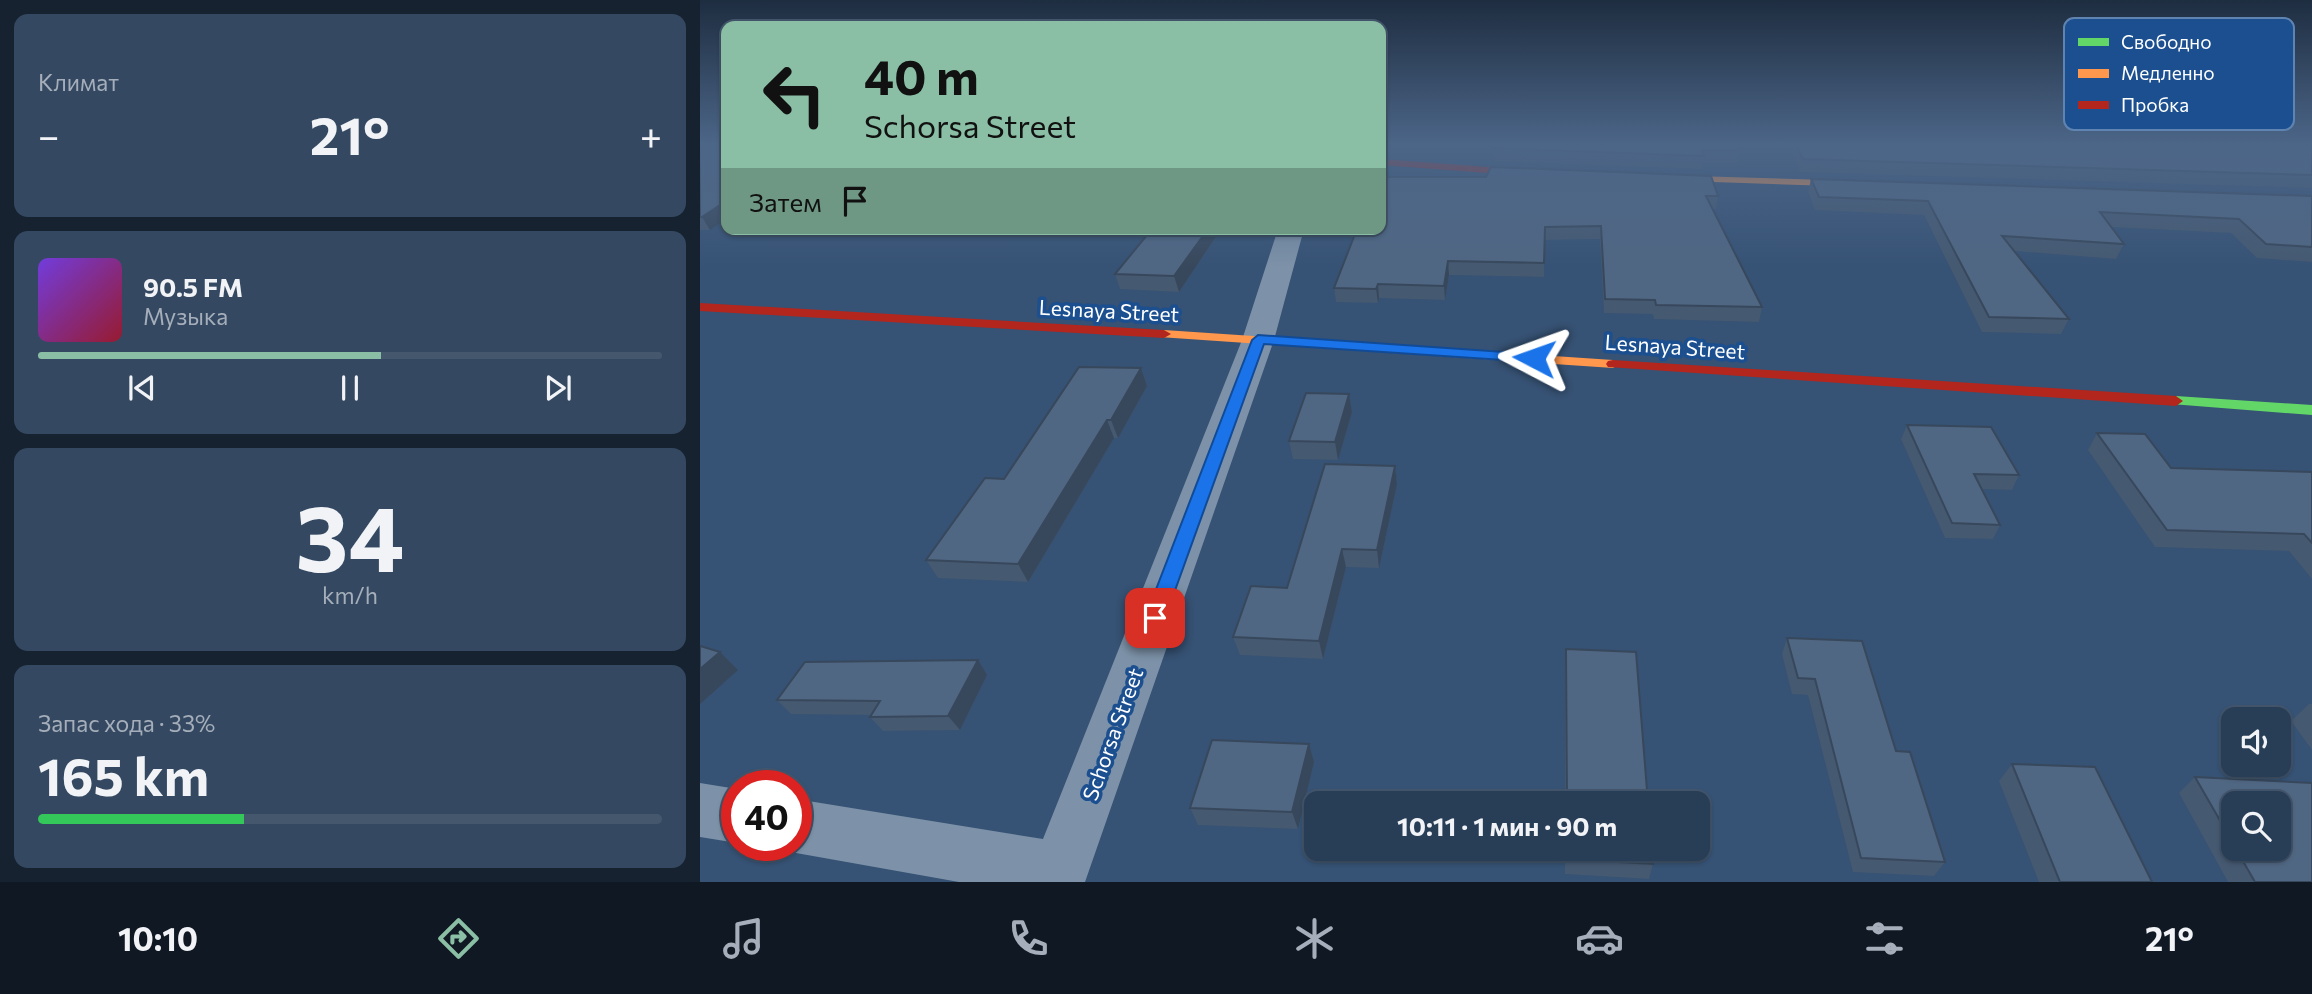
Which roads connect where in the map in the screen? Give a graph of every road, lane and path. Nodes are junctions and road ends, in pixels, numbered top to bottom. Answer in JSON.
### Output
{"nodes":[{"id":1,"x":1289,"y":235,"type":"edge"},
{"id":2,"x":700,"y":307,"type":"edge"},
{"id":3,"x":1258,"y":340,"type":"junction"},
{"id":4,"x":2312,"y":410,"type":"edge"},
{"id":5,"x":700,"y":810,"type":"edge"},
{"id":6,"x":721,"y":813,"type":"edge"},
{"id":7,"x":812,"y":829,"type":"edge"},
{"id":8,"x":1058,"y":876,"type":"edge"}],
"edges":[{"from":1,"to":3,"type":"street","name":"Schorsa Street"},
{"from":2,"to":3,"type":"street","name":"Lesnaya Street"},
{"from":3,"to":4,"type":"street","name":"Lesnaya Street"},
{"from":3,"to":8,"type":"street","name":"Schorsa Street"},
{"from":5,"to":6,"type":"street"},
{"from":7,"to":8,"type":"street"}]}
